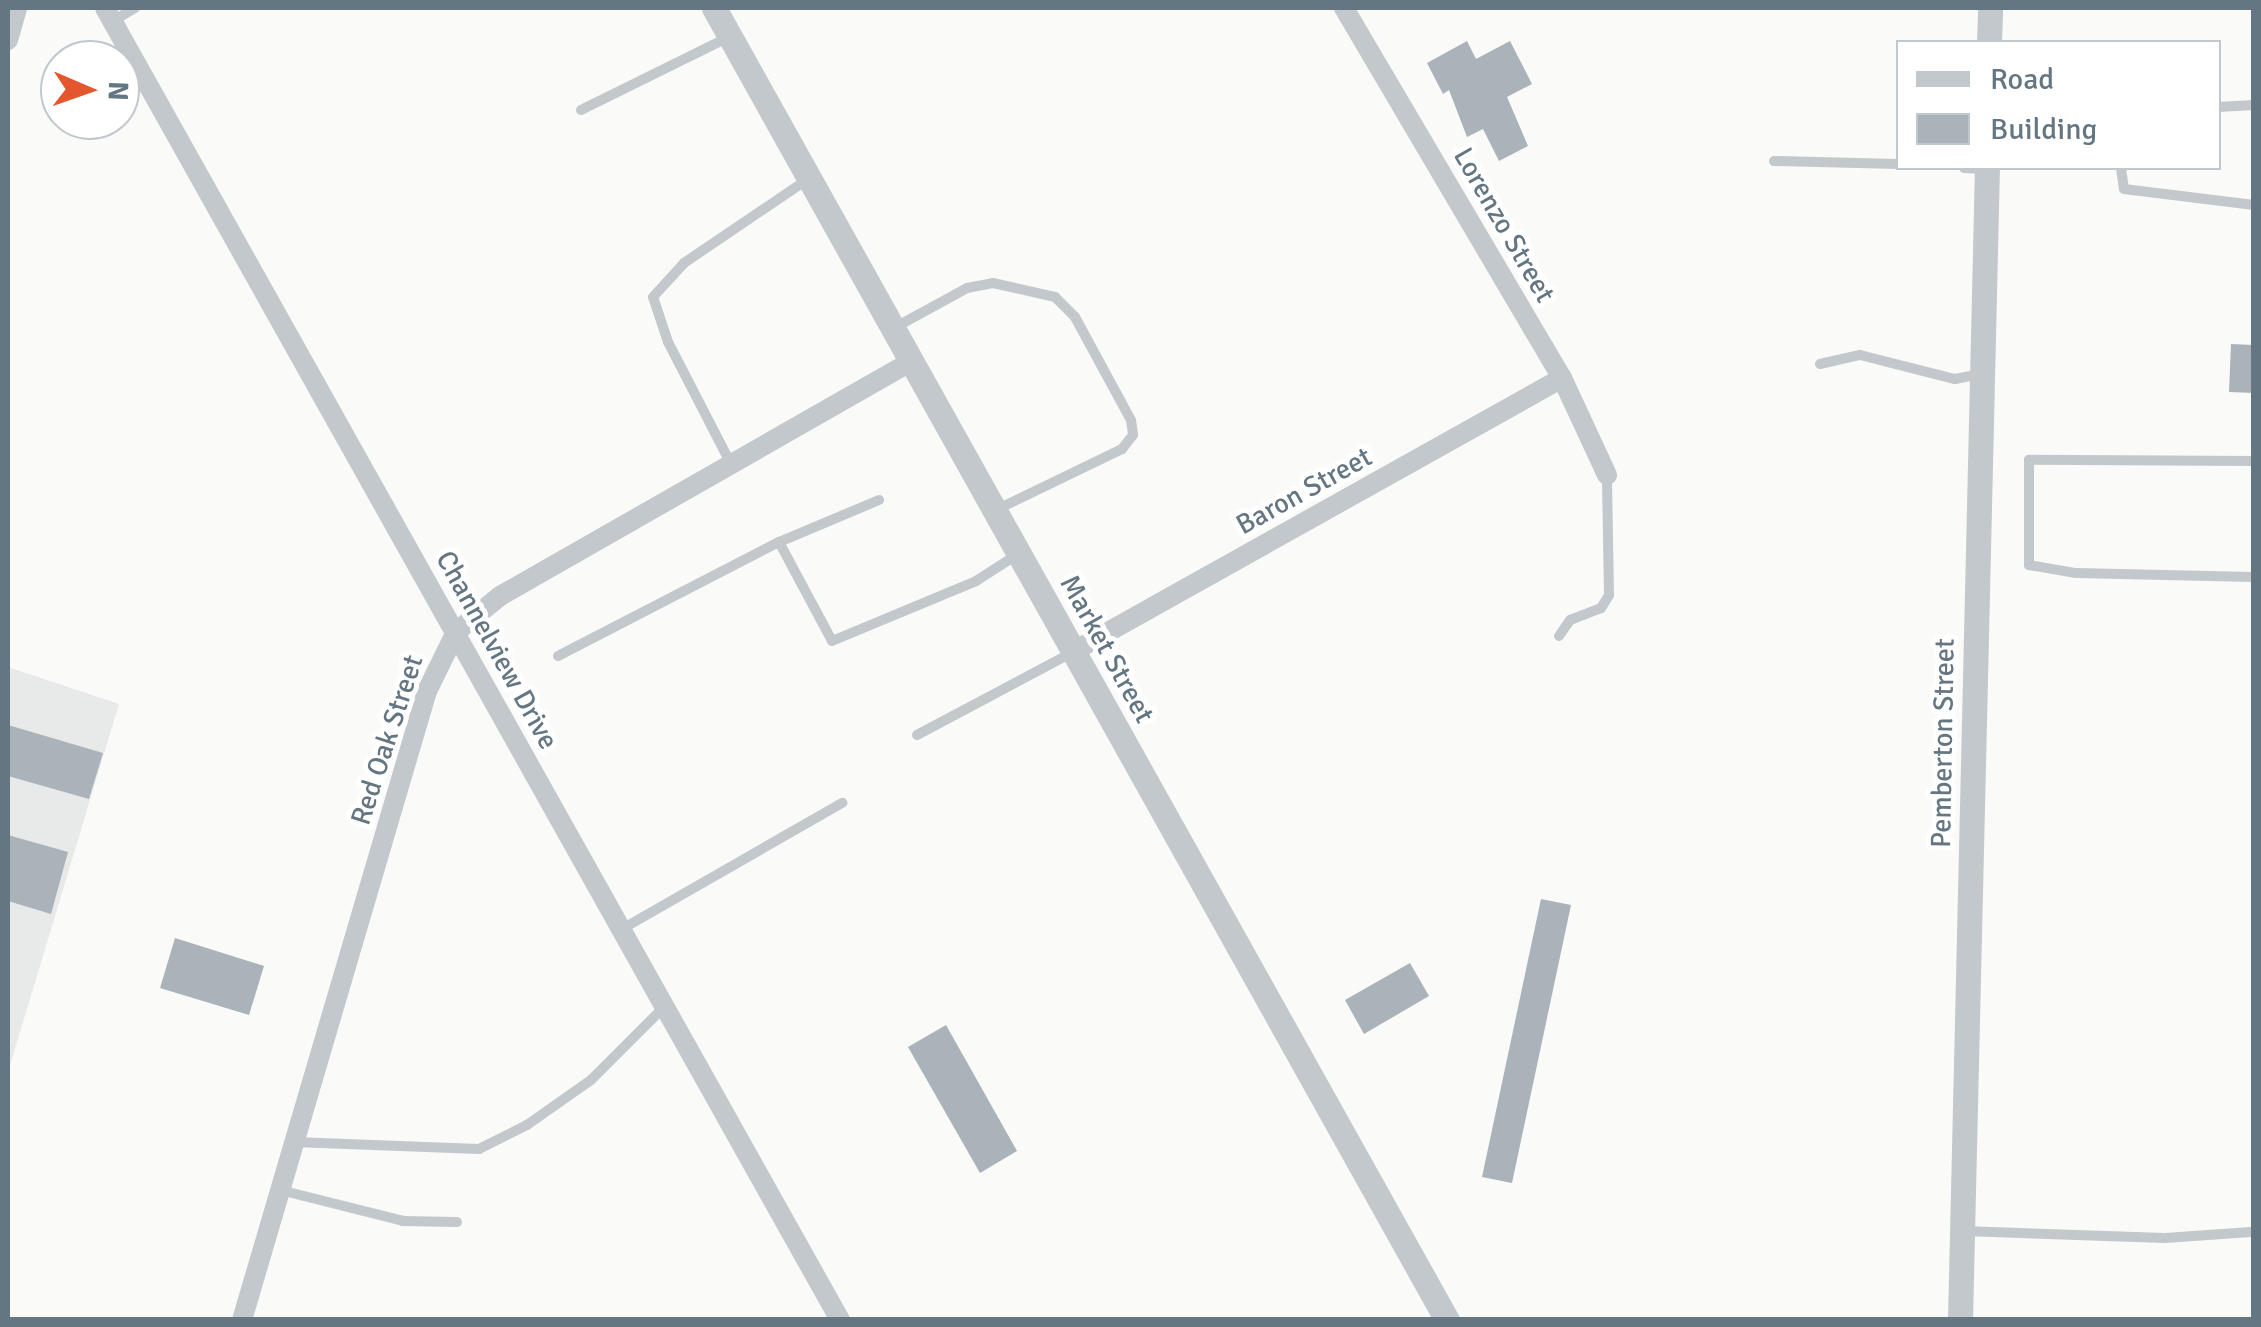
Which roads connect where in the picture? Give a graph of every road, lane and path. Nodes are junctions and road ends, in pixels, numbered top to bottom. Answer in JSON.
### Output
{"nodes":[{"id":1,"x":17,"y":8,"type":"edge"},
{"id":2,"x":135,"y":8,"type":"edge"},
{"id":3,"x":714,"y":8,"type":"edge"},
{"id":4,"x":1344,"y":8,"type":"edge"},
{"id":5,"x":1990,"y":8,"type":"edge"},
{"id":6,"x":109,"y":14,"type":"edge"},
{"id":7,"x":730,"y":36,"type":"junction"},
{"id":8,"x":8,"y":40,"type":"edge"},
{"id":9,"x":1990,"y":40,"type":"edge"},
{"id":10,"x":2254,"y":105,"type":"edge"},
{"id":11,"x":2221,"y":106,"type":"edge"},
{"id":12,"x":581,"y":110,"type":"dead end"},
{"id":13,"x":1774,"y":160,"type":"dead end"},
{"id":14,"x":1896,"y":164,"type":"edge"},
{"id":15,"x":1987,"y":170,"type":"edge"},
{"id":16,"x":2121,"y":170,"type":"edge"},
{"id":17,"x":809,"y":179,"type":"junction"},
{"id":18,"x":2254,"y":204,"type":"edge"},
{"id":19,"x":893,"y":329,"type":"junction"},
{"id":20,"x":912,"y":362,"type":"junction"},
{"id":21,"x":1820,"y":364,"type":"dead end"},
{"id":22,"x":1982,"y":374,"type":"junction"},
{"id":23,"x":1562,"y":378,"type":"junction"},
{"id":24,"x":2254,"y":461,"type":"edge"},
{"id":25,"x":731,"y":464,"type":"junction"},
{"id":26,"x":1606,"y":475,"type":"joint"},
{"id":27,"x":879,"y":500,"type":"dead end"},
{"id":28,"x":995,"y":510,"type":"junction"},
{"id":29,"x":780,"y":542,"type":"junction"},
{"id":30,"x":1019,"y":554,"type":"junction"},
{"id":31,"x":2254,"y":578,"type":"edge"},
{"id":32,"x":456,"y":632,"type":"junction"},
{"id":33,"x":1559,"y":636,"type":"dead end"},
{"id":34,"x":1074,"y":651,"type":"junction"},
{"id":35,"x":558,"y":656,"type":"dead end"},
{"id":36,"x":917,"y":735,"type":"dead end"},
{"id":37,"x":842,"y":803,"type":"dead end"},
{"id":38,"x":622,"y":930,"type":"junction"},
{"id":39,"x":665,"y":1006,"type":"junction"},
{"id":40,"x":294,"y":1142,"type":"junction"},
{"id":41,"x":280,"y":1190,"type":"junction"},
{"id":42,"x":456,"y":1222,"type":"dead end"},
{"id":43,"x":1962,"y":1230,"type":"junction"},
{"id":44,"x":2251,"y":1232,"type":"edge"},
{"id":45,"x":242,"y":1320,"type":"edge"},
{"id":46,"x":840,"y":1320,"type":"edge"},
{"id":47,"x":1447,"y":1320,"type":"edge"},
{"id":48,"x":1960,"y":1320,"type":"edge"}],
"edges":[{"from":1,"to":8,"type":"street"},
{"from":2,"to":6,"type":"lane"},
{"from":3,"to":7,"type":"street","name":"Market Street"},
{"from":4,"to":23,"type":"street","name":"Lorenzo Street"},
{"from":5,"to":9,"type":"street"},
{"from":6,"to":32,"type":"street","name":"Channelview Drive"},
{"from":7,"to":12,"type":"lane"},
{"from":7,"to":17,"type":"street","name":"Market Street"},
{"from":10,"to":11,"type":"lane"},
{"from":13,"to":14,"type":"lane"},
{"from":15,"to":22,"type":"street","name":"Pemberton Street"},
{"from":16,"to":18,"type":"lane"},
{"from":17,"to":19,"type":"street","name":"Market Street"},
{"from":17,"to":25,"type":"lane"},
{"from":19,"to":20,"type":"street","name":"Market Street"},
{"from":19,"to":28,"type":"lane"},
{"from":20,"to":25,"type":"street","name":"Red Oak Street"},
{"from":20,"to":28,"type":"street","name":"Market Street"},
{"from":21,"to":22,"type":"lane"},
{"from":22,"to":43,"type":"street","name":"Pemberton Street"},
{"from":23,"to":26,"type":"street","name":"Lorenzo Street"},
{"from":23,"to":34,"type":"street","name":"Baron Street"},
{"from":24,"to":31,"type":"lane"},
{"from":25,"to":32,"type":"street","name":"Red Oak Street"},
{"from":26,"to":33,"type":"lane"},
{"from":27,"to":29,"type":"lane"},
{"from":28,"to":30,"type":"street","name":"Market Street"},
{"from":29,"to":30,"type":"lane"},
{"from":29,"to":35,"type":"lane"},
{"from":30,"to":34,"type":"street","name":"Market Street"},
{"from":32,"to":38,"type":"street","name":"Channelview Drive"},
{"from":32,"to":40,"type":"street","name":"Red Oak Street"},
{"from":34,"to":36,"type":"lane"},
{"from":34,"to":47,"type":"street","name":"Market Street"},
{"from":37,"to":38,"type":"lane"},
{"from":38,"to":39,"type":"street","name":"Channelview Drive"},
{"from":39,"to":40,"type":"lane"},
{"from":39,"to":46,"type":"street","name":"Channelview Drive"},
{"from":40,"to":41,"type":"street","name":"Red Oak Street"},
{"from":41,"to":42,"type":"lane"},
{"from":41,"to":45,"type":"street","name":"Red Oak Street"},
{"from":43,"to":44,"type":"lane"},
{"from":43,"to":48,"type":"street","name":"Pemberton Street"}]}
